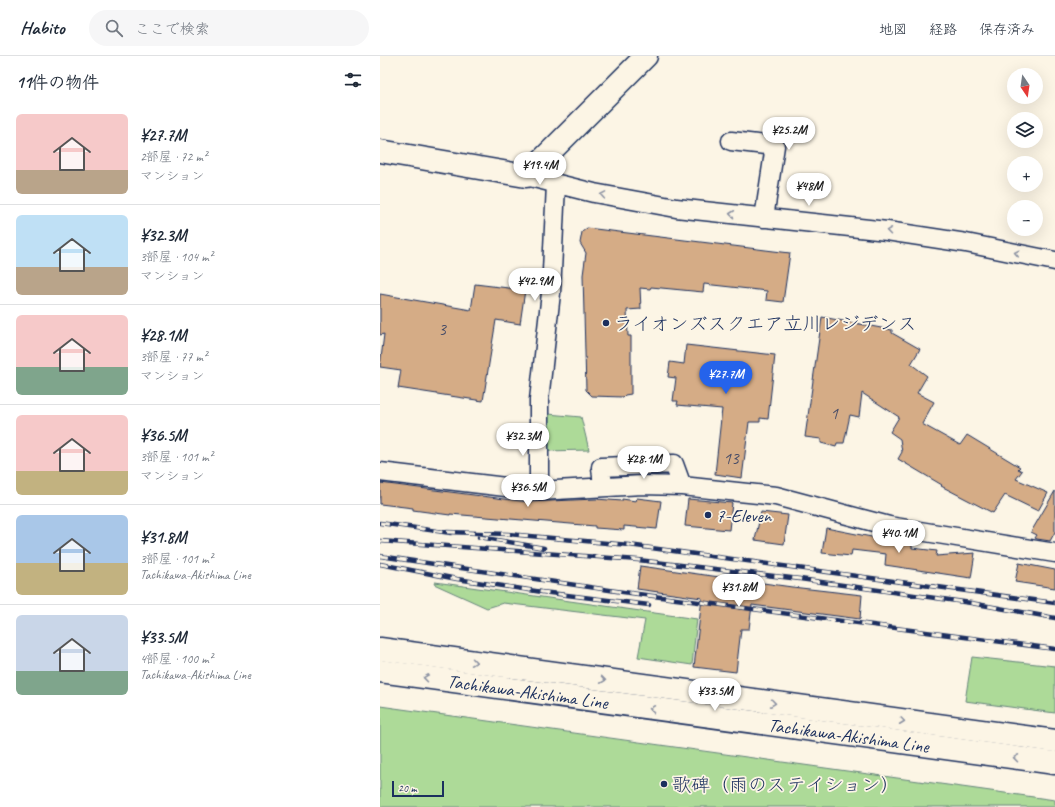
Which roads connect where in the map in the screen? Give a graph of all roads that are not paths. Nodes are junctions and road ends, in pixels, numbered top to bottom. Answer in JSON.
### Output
{"nodes":[{"id":1,"x":646,"y":56,"type":"edge"},
{"id":2,"x":731,"y":141,"type":"dead end"},
{"id":3,"x":380,"y":151,"type":"edge"},
{"id":4,"x":526,"y":176,"type":"junction"},
{"id":5,"x":556,"y":184,"type":"junction"},
{"id":6,"x":764,"y":218,"type":"junction"},
{"id":7,"x":1055,"y":261,"type":"edge"},
{"id":8,"x":380,"y":472,"type":"edge"},
{"id":9,"x":539,"y":491,"type":"junction"},
{"id":10,"x":1055,"y":553,"type":"edge"},
{"id":11,"x":380,"y":649,"type":"edge"},
{"id":12,"x":380,"y":671,"type":"edge"},
{"id":13,"x":1055,"y":741,"type":"edge"},
{"id":14,"x":1055,"y":763,"type":"edge"}],
"edges":[{"from":1,"to":4,"type":"main road"},
{"from":2,"to":6,"type":"street"},
{"from":3,"to":4,"type":"main road"},
{"from":4,"to":5,"type":"street"},
{"from":6,"to":5,"type":"street","one_way":true},
{"from":5,"to":9,"type":"street"},
{"from":7,"to":6,"type":"street","one_way":true},
{"from":8,"to":9,"type":"street"},
{"from":9,"to":10,"type":"street"},
{"from":11,"to":13,"type":"main road","name":"Tachikawa-Akishima Line","one_way":true},
{"from":14,"to":12,"type":"main road","name":"Tachikawa-Akishima Line","one_way":true}]}
